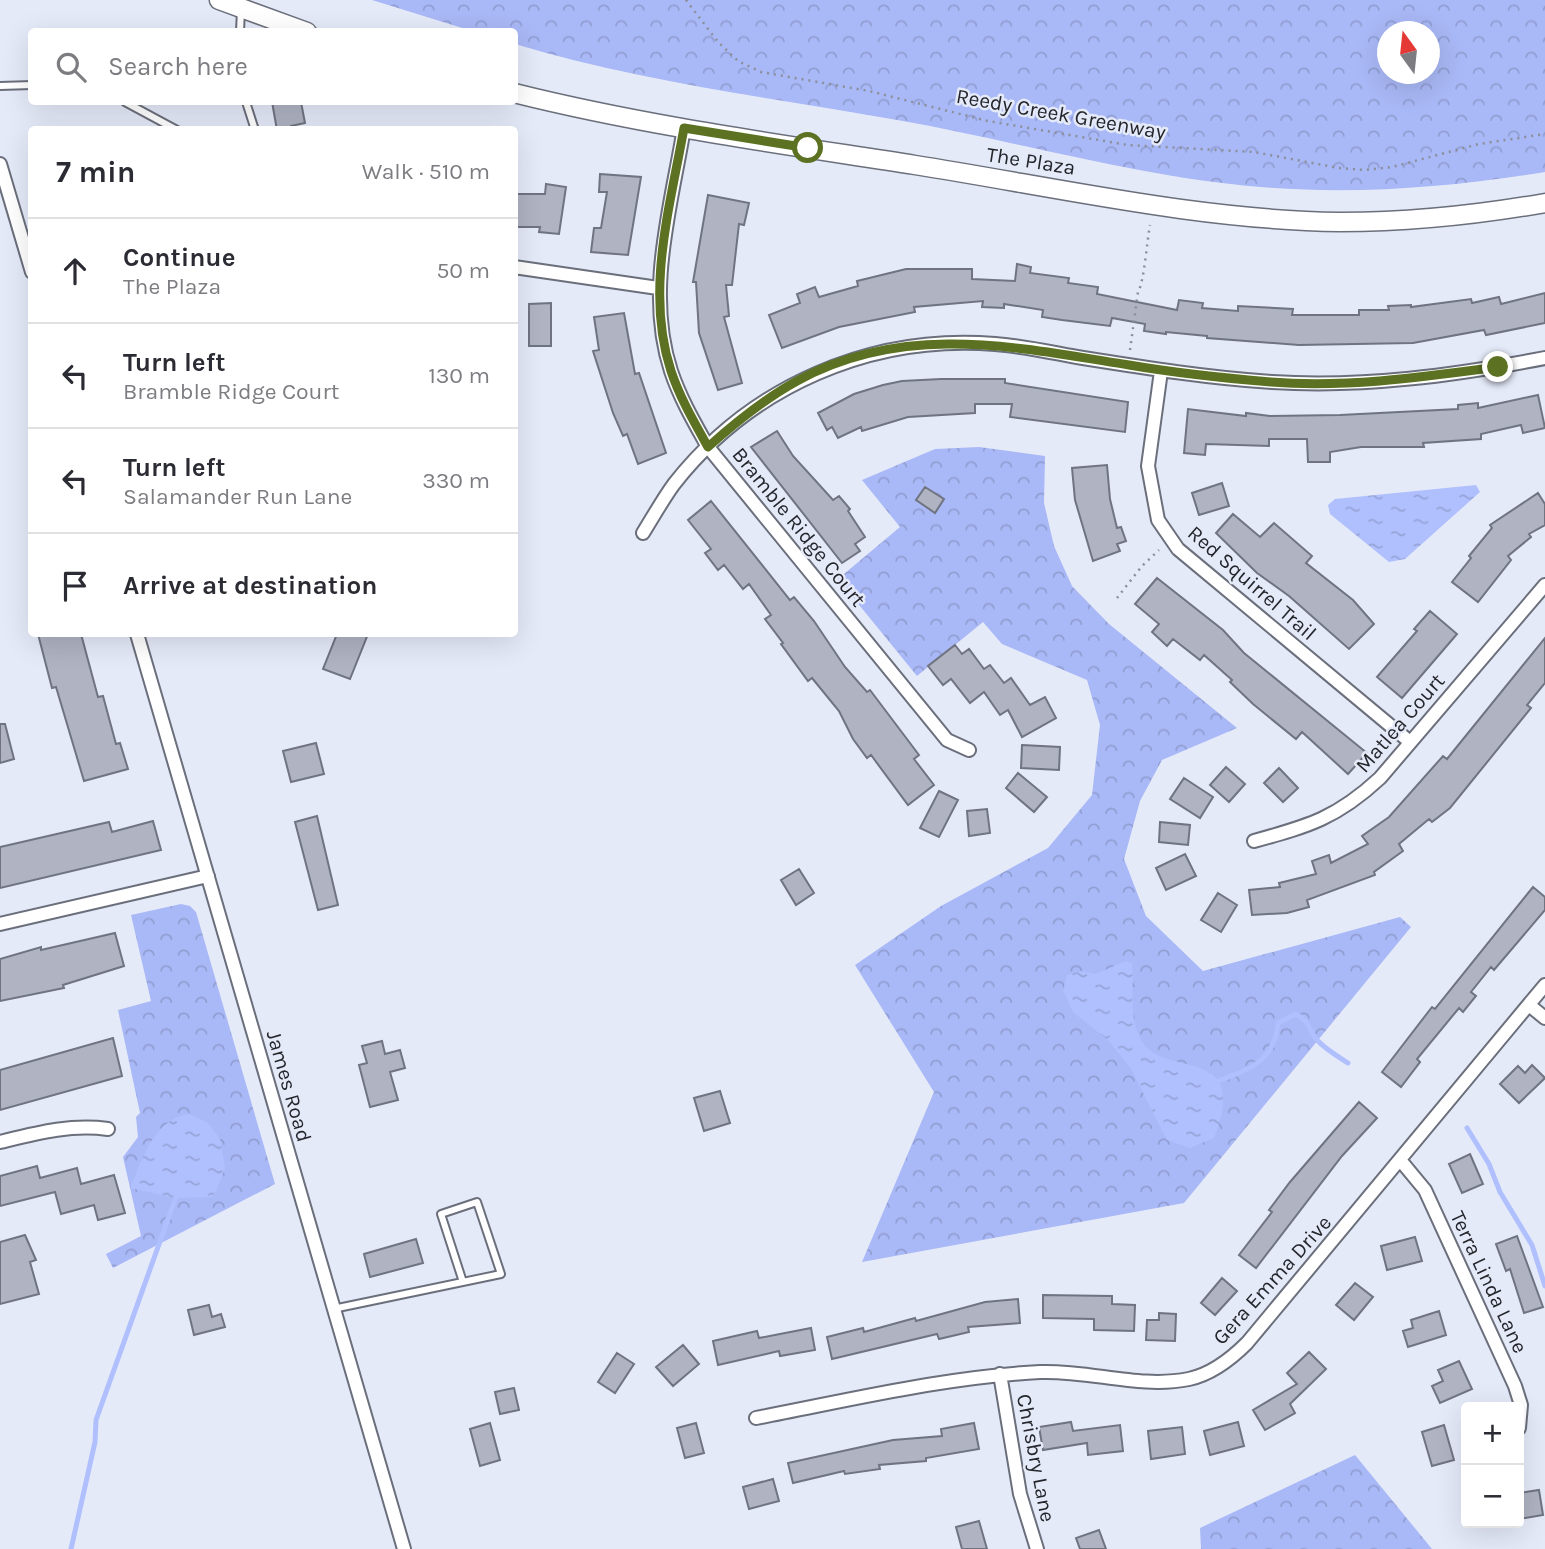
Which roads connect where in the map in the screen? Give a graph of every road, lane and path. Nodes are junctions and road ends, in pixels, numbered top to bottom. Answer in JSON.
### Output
{"nodes":[{"id":1,"x":219,"y":0,"type":"edge"},
{"id":2,"x":686,"y":0,"type":"edge"},
{"id":3,"x":241,"y":8,"type":"junction"},
{"id":4,"x":240,"y":28,"type":"edge"},
{"id":5,"x":296,"y":28,"type":"edge"},
{"id":6,"x":28,"y":85,"type":"edge"},
{"id":7,"x":0,"y":86,"type":"edge"},
{"id":8,"x":518,"y":94,"type":"edge"},
{"id":9,"x":131,"y":105,"type":"edge"},
{"id":10,"x":247,"y":105,"type":"edge"},
{"id":11,"x":170,"y":126,"type":"edge"},
{"id":12,"x":254,"y":126,"type":"edge"},
{"id":13,"x":684,"y":128,"type":"junction"},
{"id":14,"x":1545,"y":134,"type":"edge"},
{"id":15,"x":0,"y":164,"type":"edge"},
{"id":16,"x":1545,"y":203,"type":"edge"},
{"id":17,"x":1150,"y":225,"type":"dead end"},
{"id":18,"x":27,"y":244,"type":"edge"},
{"id":19,"x":518,"y":268,"type":"edge"},
{"id":20,"x":658,"y":288,"type":"junction"},
{"id":21,"x":1130,"y":349,"type":"dead end"},
{"id":22,"x":1545,"y":358,"type":"edge"},
{"id":23,"x":1161,"y":371,"type":"junction"},
{"id":24,"x":708,"y":447,"type":"junction"},
{"id":25,"x":643,"y":533,"type":"dead end"},
{"id":26,"x":1159,"y":550,"type":"dead end"},
{"id":27,"x":1545,"y":585,"type":"edge"},
{"id":28,"x":1117,"y":598,"type":"dead end"},
{"id":29,"x":138,"y":637,"type":"edge"},
{"id":30,"x":1410,"y":741,"type":"junction"},
{"id":31,"x":969,"y":750,"type":"dead end"},
{"id":32,"x":1254,"y":841,"type":"dead end"},
{"id":33,"x":208,"y":876,"type":"junction"},
{"id":34,"x":0,"y":924,"type":"edge"},
{"id":35,"x":1545,"y":985,"type":"edge"},
{"id":36,"x":1529,"y":1004,"type":"junction"},
{"id":37,"x":1545,"y":1018,"type":"edge"},
{"id":38,"x":108,"y":1129,"type":"dead end"},
{"id":39,"x":0,"y":1142,"type":"edge"},
{"id":40,"x":1401,"y":1161,"type":"junction"},
{"id":41,"x":463,"y":1282,"type":"junction"},
{"id":42,"x":333,"y":1309,"type":"junction"},
{"id":43,"x":1000,"y":1374,"type":"junction"},
{"id":44,"x":1520,"y":1402,"type":"edge"},
{"id":45,"x":756,"y":1418,"type":"dead end"},
{"id":46,"x":404,"y":1549,"type":"edge"},
{"id":47,"x":1037,"y":1549,"type":"edge"}],
"edges":[{"from":1,"to":3,"type":"street"},
{"from":2,"to":14,"type":"path","name":"Reedy Creek Greenway"},
{"from":3,"to":4,"type":"lane"},
{"from":3,"to":5,"type":"street"},
{"from":6,"to":7,"type":"lane"},
{"from":8,"to":13,"type":"street","name":"The Plaza"},
{"from":9,"to":11,"type":"lane"},
{"from":10,"to":12,"type":"lane"},
{"from":13,"to":16,"type":"street","name":"The Plaza"},
{"from":13,"to":20,"type":"street","name":"Bramble Ridge Court"},
{"from":15,"to":18,"type":"street"},
{"from":17,"to":21,"type":"path"},
{"from":19,"to":20,"type":"street"},
{"from":20,"to":24,"type":"street","name":"Bramble Ridge Court"},
{"from":22,"to":23,"type":"street"},
{"from":23,"to":24,"type":"street"},
{"from":23,"to":30,"type":"street","name":"Red Squirrel Trail"},
{"from":24,"to":25,"type":"street"},
{"from":24,"to":31,"type":"street","name":"Bramble Ridge Court"},
{"from":26,"to":28,"type":"path"},
{"from":27,"to":30,"type":"street","name":"Matlea Court"},
{"from":29,"to":33,"type":"street","name":"James Road"},
{"from":30,"to":32,"type":"street","name":"Matlea Court"},
{"from":33,"to":34,"type":"street"},
{"from":33,"to":42,"type":"street","name":"James Road"},
{"from":35,"to":36,"type":"street","name":"Gera Emma Drive"},
{"from":36,"to":37,"type":"street"},
{"from":36,"to":40,"type":"street","name":"Gera Emma Drive"},
{"from":38,"to":39,"type":"street"},
{"from":40,"to":43,"type":"street","name":"Gera Emma Drive"},
{"from":40,"to":44,"type":"street","name":"Terra Linda Lane"},
{"from":41,"to":41,"type":"lane"},
{"from":41,"to":42,"type":"lane"},
{"from":42,"to":46,"type":"street","name":"James Road"},
{"from":43,"to":45,"type":"street","name":"Gera Emma Drive"},
{"from":43,"to":47,"type":"street","name":"Chrisbry Lane"}]}
